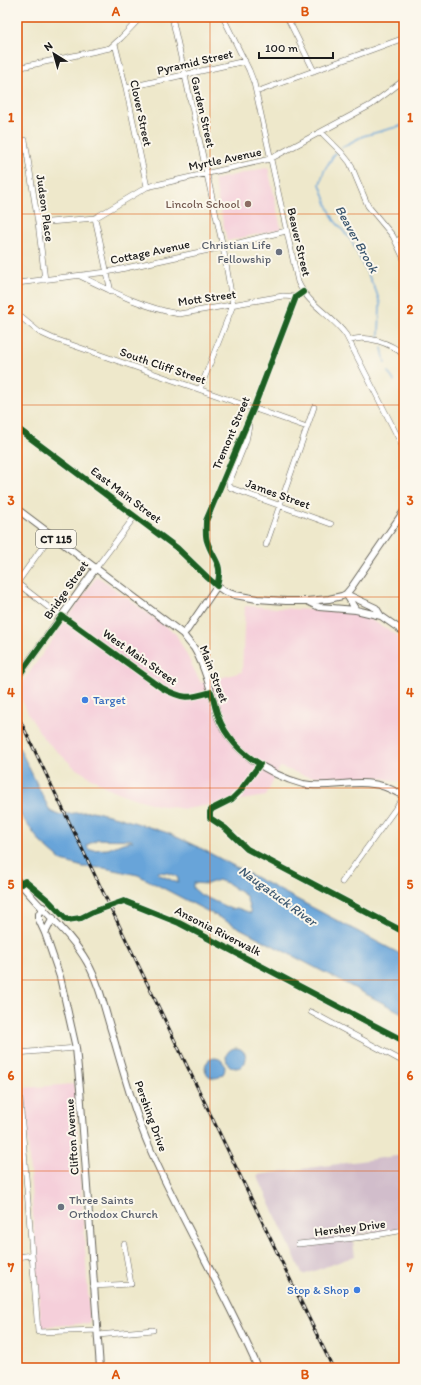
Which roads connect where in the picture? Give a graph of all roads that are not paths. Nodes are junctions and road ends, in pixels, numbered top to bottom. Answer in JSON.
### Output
{"nodes":[{"id":1,"x":142,"y":17,"type":"edge"},
{"id":2,"x":172,"y":17,"type":"edge"},
{"id":3,"x":223,"y":17,"type":"edge"},
{"id":4,"x":302,"y":17,"type":"edge"},
{"id":5,"x":288,"y":20,"type":"edge"},
{"id":6,"x":404,"y":38,"type":"edge"},
{"id":7,"x":115,"y":44,"type":"junction"},
{"id":8,"x":245,"y":61,"type":"junction"},
{"id":9,"x":17,"y":68,"type":"edge"},
{"id":10,"x":314,"y":71,"type":"junction"},
{"id":11,"x":184,"y":75,"type":"junction"},
{"id":12,"x":404,"y":80,"type":"edge"},
{"id":13,"x":126,"y":88,"type":"junction"},
{"id":14,"x":256,"y":92,"type":"junction"},
{"id":15,"x":321,"y":132,"type":"junction"},
{"id":16,"x":25,"y":140,"type":"dead end"},
{"id":17,"x":270,"y":159,"type":"junction"},
{"id":18,"x":206,"y":173,"type":"junction"},
{"id":19,"x":147,"y":187,"type":"junction"},
{"id":20,"x":95,"y":218,"type":"junction"},
{"id":21,"x":38,"y":223,"type":"junction"},
{"id":22,"x":286,"y":231,"type":"junction"},
{"id":23,"x":404,"y":237,"type":"edge"},
{"id":24,"x":396,"y":241,"type":"junction"},
{"id":25,"x":222,"y":247,"type":"junction"},
{"id":26,"x":404,"y":259,"type":"edge"},
{"id":27,"x":107,"y":272,"type":"junction"},
{"id":28,"x":80,"y":276,"type":"junction"},
{"id":29,"x":45,"y":280,"type":"junction"},
{"id":30,"x":17,"y":283,"type":"edge"},
{"id":31,"x":112,"y":292,"type":"junction"},
{"id":32,"x":303,"y":292,"type":"junction"},
{"id":33,"x":296,"y":296,"type":"junction"},
{"id":34,"x":234,"y":305,"type":"junction"},
{"id":35,"x":17,"y":314,"type":"edge"},
{"id":36,"x":349,"y":340,"type":"junction"},
{"id":37,"x":404,"y":355,"type":"edge"},
{"id":38,"x":200,"y":389,"type":"junction"},
{"id":39,"x":254,"y":407,"type":"junction"},
{"id":40,"x":314,"y":407,"type":"dead end"},
{"id":41,"x":307,"y":427,"type":"junction"},
{"id":42,"x":17,"y":428,"type":"edge"},
{"id":43,"x":404,"y":449,"type":"edge"},
{"id":44,"x":280,"y":506,"type":"junction"},
{"id":45,"x":17,"y":509,"type":"edge"},
{"id":46,"x":404,"y":511,"type":"edge"},
{"id":47,"x":135,"y":516,"type":"junction"},
{"id":48,"x":331,"y":524,"type":"dead end"},
{"id":49,"x":51,"y":535,"type":"junction"},
{"id":50,"x":266,"y":545,"type":"dead end"},
{"id":51,"x":96,"y":568,"type":"junction"},
{"id":52,"x":17,"y":583,"type":"edge"},
{"id":53,"x":217,"y":586,"type":"junction"},
{"id":54,"x":346,"y":594,"type":"junction"},
{"id":55,"x":307,"y":601,"type":"junction"},
{"id":56,"x":356,"y":610,"type":"junction"},
{"id":57,"x":62,"y":616,"type":"junction"},
{"id":58,"x":382,"y":616,"type":"junction"},
{"id":59,"x":404,"y":632,"type":"edge"},
{"id":60,"x":182,"y":634,"type":"junction"},
{"id":61,"x":17,"y":678,"type":"edge"},
{"id":62,"x":211,"y":692,"type":"junction"},
{"id":63,"x":404,"y":796,"type":"edge"},
{"id":64,"x":17,"y":879,"type":"edge"},
{"id":65,"x":342,"y":882,"type":"dead end"},
{"id":66,"x":43,"y":907,"type":"junction"},
{"id":67,"x":53,"y":918,"type":"junction"},
{"id":68,"x":45,"y":933,"type":"junction"},
{"id":69,"x":311,"y":1012,"type":"dead end"},
{"id":70,"x":76,"y":1048,"type":"junction"},
{"id":71,"x":17,"y":1053,"type":"edge"},
{"id":72,"x":17,"y":1059,"type":"edge"},
{"id":73,"x":404,"y":1062,"type":"edge"},
{"id":74,"x":404,"y":1230,"type":"edge"},
{"id":75,"x":124,"y":1244,"type":"dead end"},
{"id":76,"x":298,"y":1244,"type":"dead end"},
{"id":77,"x":17,"y":1256,"type":"edge"},
{"id":78,"x":32,"y":1256,"type":"junction"},
{"id":79,"x":94,"y":1286,"type":"junction"},
{"id":80,"x":154,"y":1330,"type":"dead end"},
{"id":81,"x":98,"y":1332,"type":"junction"},
{"id":82,"x":100,"y":1368,"type":"edge"},
{"id":83,"x":258,"y":1368,"type":"edge"}],
"edges":[{"from":1,"to":7,"type":"street"},
{"from":2,"to":11,"type":"street","name":"Garden Street"},
{"from":3,"to":8,"type":"street","name":"Beaver Street"},
{"from":4,"to":5,"type":"street"},
{"from":5,"to":10,"type":"street"},
{"from":6,"to":10,"type":"street"},
{"from":7,"to":9,"type":"street"},
{"from":7,"to":13,"type":"street","name":"Clover Street"},
{"from":8,"to":11,"type":"street","name":"Pyramid Street"},
{"from":8,"to":14,"type":"street","name":"Beaver Street"},
{"from":10,"to":14,"type":"street"},
{"from":11,"to":13,"type":"street","name":"Pyramid Street"},
{"from":11,"to":18,"type":"street","name":"Garden Street"},
{"from":12,"to":15,"type":"street","name":"Myrtle Avenue"},
{"from":13,"to":19,"type":"street","name":"Clover Street"},
{"from":14,"to":17,"type":"street","name":"Beaver Street"},
{"from":15,"to":17,"type":"street","name":"Myrtle Avenue"},
{"from":15,"to":24,"type":"street"},
{"from":16,"to":21,"type":"street","name":"Judson Place"},
{"from":17,"to":18,"type":"street","name":"Myrtle Avenue"},
{"from":17,"to":22,"type":"street","name":"Beaver Street"},
{"from":18,"to":19,"type":"street","name":"Myrtle Avenue"},
{"from":18,"to":25,"type":"street","name":"Garden Street"},
{"from":19,"to":20,"type":"street","name":"Myrtle Avenue"},
{"from":20,"to":21,"type":"street","name":"Myrtle Avenue"},
{"from":20,"to":27,"type":"street"},
{"from":21,"to":29,"type":"street","name":"Judson Place"},
{"from":22,"to":25,"type":"street","name":"Cottage Avenue"},
{"from":22,"to":32,"type":"street","name":"Beaver Street"},
{"from":23,"to":24,"type":"street"},
{"from":24,"to":26,"type":"street"},
{"from":25,"to":27,"type":"street","name":"Cottage Avenue"},
{"from":25,"to":34,"type":"street","name":"Garden Street"},
{"from":27,"to":28,"type":"street","name":"Cottage Avenue"},
{"from":27,"to":31,"type":"street"},
{"from":28,"to":29,"type":"street","name":"Cottage Avenue"},
{"from":28,"to":31,"type":"street","name":"Mott Street"},
{"from":29,"to":30,"type":"street","name":"Cottage Avenue"},
{"from":31,"to":34,"type":"street","name":"Mott Street"},
{"from":32,"to":33,"type":"street"},
{"from":32,"to":36,"type":"street","name":"Beaver Street"},
{"from":33,"to":34,"type":"street","name":"Mott Street"},
{"from":33,"to":39,"type":"street","name":"Tremont Street"},
{"from":34,"to":38,"type":"street"},
{"from":35,"to":38,"type":"street","name":"South Cliff Street"},
{"from":36,"to":37,"type":"street"},
{"from":36,"to":43,"type":"street","name":"Beaver Street"},
{"from":38,"to":39,"type":"street","name":"South Cliff Street"},
{"from":39,"to":41,"type":"street","name":"South Cliff Street"},
{"from":39,"to":44,"type":"street","name":"James Street"},
{"from":39,"to":53,"type":"street","name":"Tremont Street"},
{"from":40,"to":41,"type":"street"},
{"from":41,"to":44,"type":"street"},
{"from":42,"to":47,"type":"street","name":"East Main Street"},
{"from":44,"to":48,"type":"street","name":"James Street"},
{"from":44,"to":50,"type":"street"},
{"from":45,"to":49,"type":"main road","name":"Main Street","number":"CT 115"},
{"from":46,"to":54,"type":"main road"},
{"from":47,"to":51,"type":"street","name":"Bridge Street"},
{"from":47,"to":53,"type":"street","name":"East Main Street"},
{"from":49,"to":51,"type":"main road","name":"Main Street","number":"CT 115"},
{"from":49,"to":52,"type":"street"},
{"from":51,"to":57,"type":"main road","name":"Bridge Street"},
{"from":51,"to":60,"type":"main road","name":"Main Street","number":"CT 115"},
{"from":52,"to":57,"type":"street","name":"West Main Street"},
{"from":53,"to":55,"type":"main road","name":"East Main Street"},
{"from":53,"to":60,"type":"main road","name":"Tremont Street"},
{"from":54,"to":55,"type":"main road","name":"East Main Street"},
{"from":54,"to":56,"type":"main road"},
{"from":54,"to":58,"type":"main road"},
{"from":55,"to":56,"type":"main road","name":"East Main Street"},
{"from":56,"to":58,"type":"main road","name":"East Main Street"},
{"from":57,"to":61,"type":"main road","name":"Bridge Street"},
{"from":57,"to":62,"type":"street","name":"West Main Street"},
{"from":58,"to":59,"type":"main road"},
{"from":60,"to":62,"type":"main road","name":"Main Street","number":"CT 115"},
{"from":62,"to":63,"type":"main road","name":"Main Street","number":"CT 115"},
{"from":63,"to":65,"type":"street"},
{"from":64,"to":66,"type":"main road","name":"Pershing Drive"},
{"from":66,"to":67,"type":"main road","name":"Pershing Drive"},
{"from":66,"to":68,"type":"main road","name":"Clifton Avenue"},
{"from":67,"to":68,"type":"main road"},
{"from":67,"to":83,"type":"main road","name":"Pershing Drive"},
{"from":68,"to":70,"type":"main road","name":"Clifton Avenue"},
{"from":69,"to":73,"type":"street"},
{"from":70,"to":71,"type":"street"},
{"from":70,"to":79,"type":"main road","name":"Clifton Avenue"},
{"from":72,"to":78,"type":"street"},
{"from":74,"to":76,"type":"street","name":"Hershey Drive"},
{"from":75,"to":79,"type":"street"},
{"from":77,"to":78,"type":"street"},
{"from":78,"to":81,"type":"street"},
{"from":79,"to":81,"type":"main road","name":"Clifton Avenue"},
{"from":80,"to":81,"type":"street"},
{"from":81,"to":82,"type":"main road","name":"Clifton Avenue"}]}
